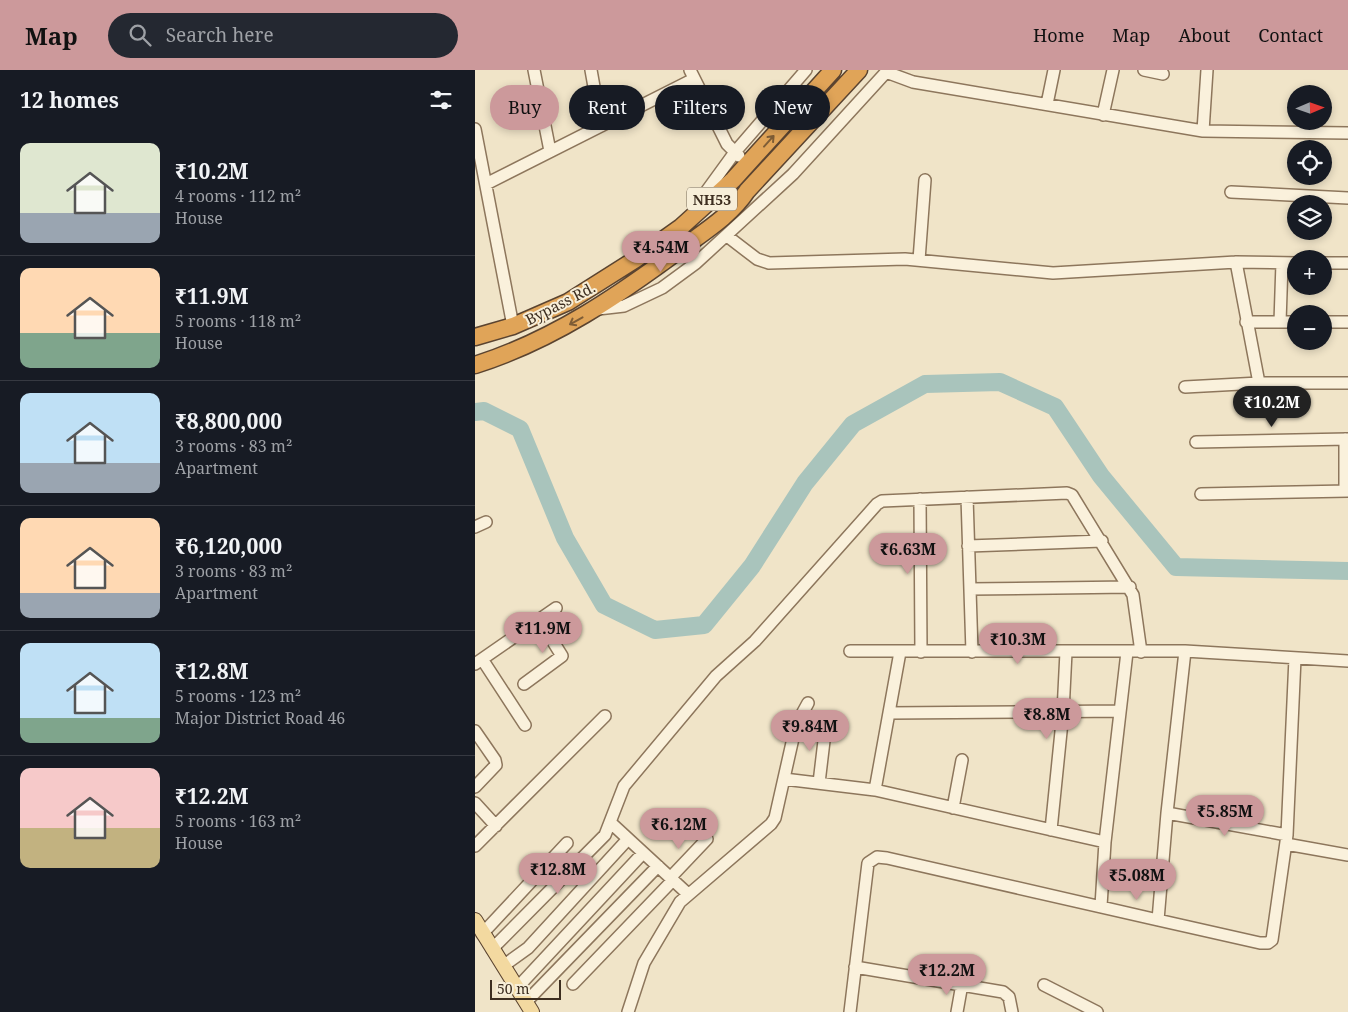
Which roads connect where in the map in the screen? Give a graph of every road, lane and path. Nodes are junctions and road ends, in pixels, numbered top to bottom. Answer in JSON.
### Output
{"nodes":[{"id":1,"x":534,"y":70,"type":"edge"},
{"id":2,"x":591,"y":70,"type":"edge"},
{"id":3,"x":805,"y":70,"type":"edge"},
{"id":4,"x":833,"y":70,"type":"edge"},
{"id":5,"x":859,"y":70,"type":"edge"},
{"id":6,"x":1054,"y":70,"type":"edge"},
{"id":7,"x":1113,"y":70,"type":"edge"},
{"id":8,"x":1144,"y":70,"type":"edge"},
{"id":9,"x":1207,"y":70,"type":"edge"},
{"id":10,"x":887,"y":71,"type":"edge"},
{"id":11,"x":692,"y":74,"type":"edge"},
{"id":12,"x":1163,"y":74,"type":"dead end"},
{"id":13,"x":821,"y":83,"type":"junction"},
{"id":14,"x":594,"y":85,"type":"edge"},
{"id":15,"x":834,"y":98,"type":"junction"},
{"id":16,"x":645,"y":101,"type":"edge"},
{"id":17,"x":1047,"y":104,"type":"junction"},
{"id":18,"x":1103,"y":115,"type":"junction"},
{"id":19,"x":475,"y":129,"type":"edge"},
{"id":20,"x":593,"y":130,"type":"edge"},
{"id":21,"x":1203,"y":131,"type":"junction"},
{"id":22,"x":1348,"y":133,"type":"edge"},
{"id":23,"x":476,"y":144,"type":"edge"},
{"id":24,"x":550,"y":151,"type":"junction"},
{"id":25,"x":735,"y":152,"type":"junction"},
{"id":26,"x":749,"y":162,"type":"junction"},
{"id":27,"x":925,"y":180,"type":"dead end"},
{"id":28,"x":486,"y":184,"type":"junction"},
{"id":29,"x":1231,"y":192,"type":"dead end"},
{"id":30,"x":1348,"y":198,"type":"edge"},
{"id":31,"x":681,"y":227,"type":"junction"},
{"id":32,"x":727,"y":236,"type":"junction"},
{"id":33,"x":919,"y":260,"type":"junction"},
{"id":34,"x":1236,"y":262,"type":"junction"},
{"id":35,"x":1282,"y":263,"type":"junction"},
{"id":36,"x":1287,"y":263,"type":"edge"},
{"id":37,"x":1332,"y":263,"type":"edge"},
{"id":38,"x":1348,"y":263,"type":"edge"},
{"id":39,"x":595,"y":309,"type":"junction"},
{"id":40,"x":1246,"y":322,"type":"junction"},
{"id":41,"x":1280,"y":322,"type":"junction"},
{"id":42,"x":1287,"y":322,"type":"edge"},
{"id":43,"x":1332,"y":322,"type":"edge"},
{"id":44,"x":1348,"y":322,"type":"edge"},
{"id":45,"x":513,"y":326,"type":"junction"},
{"id":46,"x":475,"y":337,"type":"edge"},
{"id":47,"x":475,"y":365,"type":"edge"},
{"id":48,"x":1259,"y":383,"type":"junction"},
{"id":49,"x":1348,"y":383,"type":"edge"},
{"id":50,"x":1185,"y":387,"type":"dead end"},
{"id":51,"x":1346,"y":439,"type":"edge"},
{"id":52,"x":1196,"y":442,"type":"dead end"},
{"id":53,"x":1346,"y":491,"type":"edge"},
{"id":54,"x":1201,"y":494,"type":"dead end"},
{"id":55,"x":967,"y":497,"type":"junction"},
{"id":56,"x":920,"y":499,"type":"junction"},
{"id":57,"x":487,"y":522,"type":"dead end"},
{"id":58,"x":475,"y":527,"type":"edge"},
{"id":59,"x":1102,"y":541,"type":"junction"},
{"id":60,"x":969,"y":546,"type":"junction"},
{"id":61,"x":1130,"y":587,"type":"junction"},
{"id":62,"x":970,"y":589,"type":"junction"},
{"id":63,"x":556,"y":608,"type":"dead end"},
{"id":64,"x":539,"y":619,"type":"junction"},
{"id":65,"x":1185,"y":651,"type":"junction"},
{"id":66,"x":850,"y":652,"type":"dead end"},
{"id":67,"x":901,"y":652,"type":"junction"},
{"id":68,"x":921,"y":652,"type":"junction"},
{"id":69,"x":972,"y":652,"type":"junction"},
{"id":70,"x":1066,"y":652,"type":"junction"},
{"id":71,"x":1127,"y":652,"type":"junction"},
{"id":72,"x":1141,"y":652,"type":"junction"},
{"id":73,"x":1295,"y":658,"type":"junction"},
{"id":74,"x":1348,"y":660,"type":"edge"},
{"id":75,"x":478,"y":662,"type":"edge"},
{"id":76,"x":523,"y":684,"type":"dead end"},
{"id":77,"x":808,"y":703,"type":"dead end"},
{"id":78,"x":1120,"y":711,"type":"junction"},
{"id":79,"x":1063,"y":712,"type":"junction"},
{"id":80,"x":889,"y":713,"type":"junction"},
{"id":81,"x":605,"y":716,"type":"dead end"},
{"id":82,"x":525,"y":724,"type":"dead end"},
{"id":83,"x":826,"y":724,"type":"dead end"},
{"id":84,"x":475,"y":731,"type":"edge"},
{"id":85,"x":962,"y":760,"type":"dead end"},
{"id":86,"x":785,"y":779,"type":"junction"},
{"id":87,"x":819,"y":783,"type":"junction"},
{"id":88,"x":475,"y":786,"type":"edge"},
{"id":89,"x":875,"y":790,"type":"junction"},
{"id":90,"x":475,"y":803,"type":"edge"},
{"id":91,"x":953,"y":808,"type":"junction"},
{"id":92,"x":1167,"y":813,"type":"junction"},
{"id":93,"x":611,"y":823,"type":"junction"},
{"id":94,"x":496,"y":826,"type":"junction"},
{"id":95,"x":1051,"y":830,"type":"junction"},
{"id":96,"x":628,"y":839,"type":"junction"},
{"id":97,"x":707,"y":839,"type":"dead end"},
{"id":98,"x":1287,"y":839,"type":"junction"},
{"id":99,"x":1105,"y":842,"type":"junction"},
{"id":100,"x":567,"y":843,"type":"dead end"},
{"id":101,"x":475,"y":846,"type":"edge"},
{"id":102,"x":643,"y":852,"type":"junction"},
{"id":103,"x":1348,"y":855,"type":"edge"},
{"id":104,"x":658,"y":866,"type":"junction"},
{"id":105,"x":671,"y":879,"type":"junction"},
{"id":106,"x":688,"y":894,"type":"junction"},
{"id":107,"x":1101,"y":906,"type":"junction"},
{"id":108,"x":475,"y":920,"type":"edge"},
{"id":109,"x":1158,"y":920,"type":"junction"},
{"id":110,"x":483,"y":934,"type":"junction"},
{"id":111,"x":492,"y":949,"type":"junction"},
{"id":112,"x":503,"y":966,"type":"junction"},
{"id":113,"x":855,"y":967,"type":"junction"},
{"id":114,"x":573,"y":984,"type":"dead end"},
{"id":115,"x":962,"y":984,"type":"junction"},
{"id":116,"x":1044,"y":985,"type":"dead end"},
{"id":117,"x":517,"y":988,"type":"junction"},
{"id":118,"x":529,"y":1007,"type":"edge"},
{"id":119,"x":628,"y":1012,"type":"edge"},
{"id":120,"x":850,"y":1012,"type":"edge"},
{"id":121,"x":957,"y":1012,"type":"edge"},
{"id":122,"x":1012,"y":1012,"type":"edge"},
{"id":123,"x":1097,"y":1012,"type":"edge"}],
"edges":[{"from":1,"to":24,"type":"street"},
{"from":2,"to":14,"type":"street"},
{"from":3,"to":25,"type":"street"},
{"from":4,"to":13,"type":"highway","name":"Bypass Rd.","number":"NH53"},
{"from":5,"to":15,"type":"highway","name":"Bypass Rd."},
{"from":6,"to":17,"type":"street"},
{"from":7,"to":18,"type":"street"},
{"from":8,"to":12,"type":"street"},
{"from":9,"to":21,"type":"street"},
{"from":10,"to":17,"type":"street"},
{"from":10,"to":32,"type":"street"},
{"from":11,"to":16,"type":"street"},
{"from":11,"to":25,"type":"street"},
{"from":13,"to":15,"type":"highway"},
{"from":26,"to":13,"type":"highway","name":"Bypass Rd.","number":"NH53","one_way":true},
{"from":15,"to":39,"type":"highway","name":"Bypass Rd."},
{"from":17,"to":18,"type":"street"},
{"from":18,"to":21,"type":"street"},
{"from":19,"to":23,"type":"street"},
{"from":20,"to":24,"type":"street"},
{"from":21,"to":22,"type":"street"},
{"from":23,"to":28,"type":"street"},
{"from":24,"to":28,"type":"street"},
{"from":25,"to":26,"type":"street"},
{"from":25,"to":31,"type":"street"},
{"from":26,"to":31,"type":"highway","name":"Bypass Rd.","number":"NH53"},
{"from":27,"to":33,"type":"street"},
{"from":28,"to":45,"type":"street"},
{"from":29,"to":30,"type":"street"},
{"from":31,"to":45,"type":"highway","name":"Bypass Rd.","number":"NH53"},
{"from":32,"to":33,"type":"street"},
{"from":32,"to":39,"type":"street"},
{"from":33,"to":34,"type":"street"},
{"from":34,"to":35,"type":"street"},
{"from":34,"to":40,"type":"street"},
{"from":35,"to":36,"type":"street"},
{"from":35,"to":41,"type":"street"},
{"from":37,"to":38,"type":"street"},
{"from":39,"to":47,"type":"highway","name":"Bypass Rd.","one_way":true},
{"from":40,"to":41,"type":"street"},
{"from":40,"to":48,"type":"street"},
{"from":41,"to":42,"type":"street"},
{"from":43,"to":44,"type":"street"},
{"from":45,"to":46,"type":"highway","name":"Bypass Rd."},
{"from":48,"to":49,"type":"street"},
{"from":48,"to":50,"type":"street"},
{"from":51,"to":52,"type":"street"},
{"from":51,"to":53,"type":"street"},
{"from":53,"to":54,"type":"street"},
{"from":55,"to":56,"type":"street"},
{"from":55,"to":59,"type":"street"},
{"from":55,"to":60,"type":"street"},
{"from":56,"to":68,"type":"street"},
{"from":56,"to":93,"type":"street"},
{"from":57,"to":58,"type":"street"},
{"from":59,"to":60,"type":"street"},
{"from":59,"to":61,"type":"street"},
{"from":60,"to":62,"type":"street"},
{"from":61,"to":62,"type":"street"},
{"from":61,"to":72,"type":"street"},
{"from":62,"to":69,"type":"street"},
{"from":63,"to":64,"type":"street"},
{"from":64,"to":75,"type":"street"},
{"from":64,"to":76,"type":"street"},
{"from":65,"to":72,"type":"street"},
{"from":65,"to":73,"type":"street"},
{"from":65,"to":92,"type":"street"},
{"from":66,"to":67,"type":"street"},
{"from":67,"to":68,"type":"street"},
{"from":67,"to":80,"type":"street"},
{"from":68,"to":69,"type":"street"},
{"from":69,"to":70,"type":"street"},
{"from":70,"to":71,"type":"street"},
{"from":70,"to":79,"type":"street"},
{"from":71,"to":72,"type":"street"},
{"from":71,"to":78,"type":"street"},
{"from":73,"to":74,"type":"street"},
{"from":73,"to":98,"type":"street"},
{"from":75,"to":82,"type":"street"},
{"from":77,"to":86,"type":"street"},
{"from":78,"to":79,"type":"street"},
{"from":78,"to":99,"type":"street"},
{"from":79,"to":80,"type":"street"},
{"from":79,"to":95,"type":"street"},
{"from":80,"to":89,"type":"street"},
{"from":81,"to":94,"type":"street"},
{"from":83,"to":87,"type":"street"},
{"from":84,"to":88,"type":"street"},
{"from":85,"to":91,"type":"street"},
{"from":86,"to":87,"type":"street"},
{"from":86,"to":106,"type":"street"},
{"from":87,"to":89,"type":"street"},
{"from":89,"to":91,"type":"street"},
{"from":90,"to":94,"type":"street"},
{"from":91,"to":95,"type":"street"},
{"from":92,"to":98,"type":"street"},
{"from":92,"to":109,"type":"street"},
{"from":93,"to":96,"type":"street"},
{"from":93,"to":111,"type":"street"},
{"from":94,"to":101,"type":"street"},
{"from":95,"to":99,"type":"street"},
{"from":96,"to":102,"type":"street"},
{"from":96,"to":112,"type":"street"},
{"from":97,"to":105,"type":"street"},
{"from":98,"to":103,"type":"street"},
{"from":98,"to":109,"type":"street"},
{"from":99,"to":107,"type":"street"},
{"from":100,"to":110,"type":"street"},
{"from":102,"to":104,"type":"street"},
{"from":102,"to":117,"type":"street"},
{"from":104,"to":105,"type":"street"},
{"from":104,"to":118,"type":"street"},
{"from":105,"to":106,"type":"street"},
{"from":105,"to":114,"type":"street"},
{"from":106,"to":119,"type":"street"},
{"from":107,"to":109,"type":"street"},
{"from":107,"to":113,"type":"street"},
{"from":108,"to":110,"type":"main road"},
{"from":110,"to":111,"type":"main road"},
{"from":111,"to":112,"type":"main road"},
{"from":112,"to":117,"type":"main road"},
{"from":113,"to":115,"type":"street"},
{"from":113,"to":120,"type":"street"},
{"from":115,"to":121,"type":"street"},
{"from":115,"to":122,"type":"street"},
{"from":116,"to":123,"type":"street"},
{"from":117,"to":118,"type":"main road"}]}
